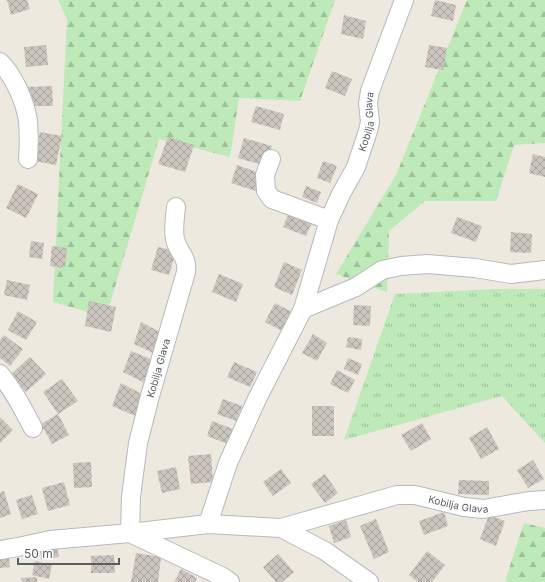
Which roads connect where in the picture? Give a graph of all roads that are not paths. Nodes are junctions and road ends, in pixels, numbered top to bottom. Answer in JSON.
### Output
{"nodes":[{"id":1,"x":404,"y":0,"type":"edge"},
{"id":2,"x":0,"y":62,"type":"edge"},
{"id":3,"x":28,"y":159,"type":"dead end"},
{"id":4,"x":271,"y":159,"type":"dead end"},
{"id":5,"x":176,"y":207,"type":"dead end"},
{"id":6,"x":329,"y":220,"type":"junction"},
{"id":7,"x":545,"y":270,"type":"edge"},
{"id":8,"x":303,"y":309,"type":"junction"},
{"id":9,"x":0,"y":374,"type":"edge"},
{"id":10,"x":33,"y":428,"type":"dead end"},
{"id":11,"x":545,"y":500,"type":"edge"},
{"id":12,"x":208,"y":524,"type":"junction"},
{"id":13,"x":281,"y":528,"type":"junction"},
{"id":14,"x":130,"y":533,"type":"junction"},
{"id":15,"x":0,"y":550,"type":"edge"},
{"id":16,"x":230,"y":582,"type":"edge"},
{"id":17,"x":369,"y":582,"type":"edge"}],
"edges":[{"from":1,"to":6,"type":"street","name":"Kobilja Glava"},
{"from":2,"to":3,"type":"street"},
{"from":4,"to":6,"type":"street"},
{"from":5,"to":14,"type":"street","name":"Kobilja Glava"},
{"from":6,"to":8,"type":"street","name":"Kobilja Glava"},
{"from":7,"to":8,"type":"street"},
{"from":8,"to":12,"type":"street","name":"Kobilja Glava"},
{"from":9,"to":10,"type":"street"},
{"from":11,"to":13,"type":"street","name":"Kobilja Glava"},
{"from":12,"to":13,"type":"street","name":"Kobilja Glava"},
{"from":12,"to":14,"type":"street","name":"Kobilja Glava"},
{"from":13,"to":17,"type":"street","name":"Kobilja Glava"},
{"from":14,"to":15,"type":"street","name":"Kobilja Glava"},
{"from":14,"to":16,"type":"street"}]}
